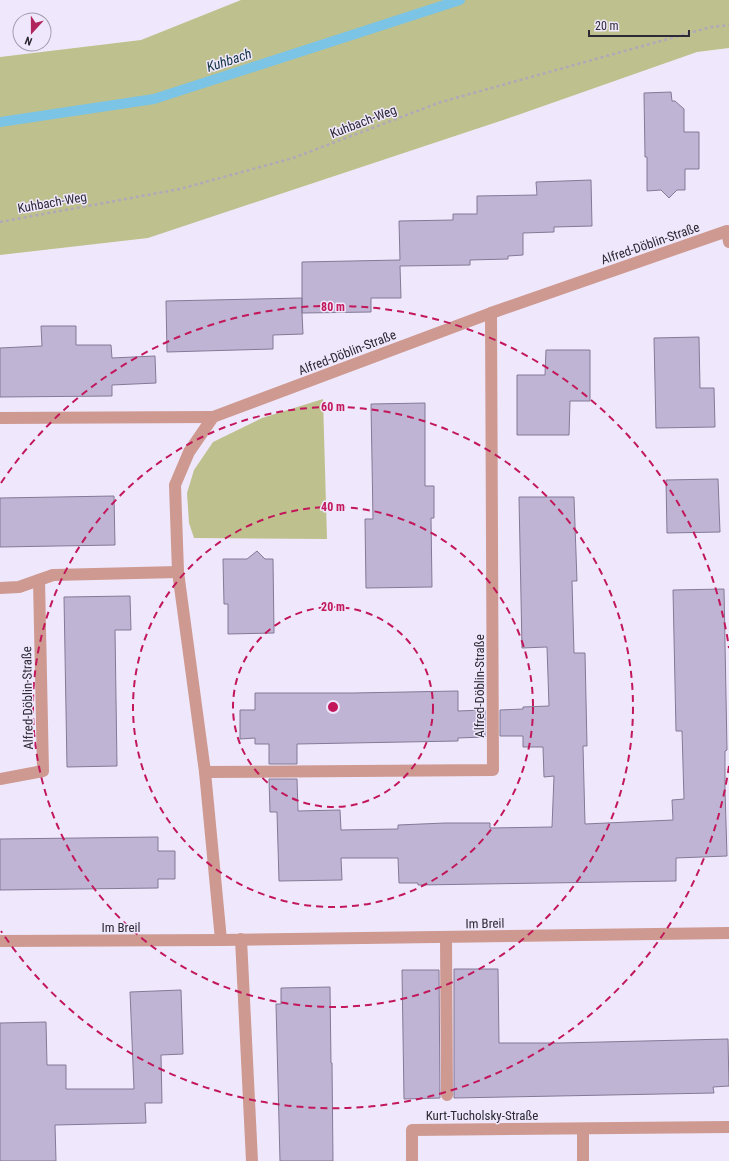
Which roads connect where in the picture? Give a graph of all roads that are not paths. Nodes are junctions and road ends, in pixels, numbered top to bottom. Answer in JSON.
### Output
{"nodes":[{"id":1,"x":728,"y":234,"type":"edge"},
{"id":2,"x":491,"y":313,"type":"junction"},
{"id":3,"x":213,"y":417,"type":"junction"},
{"id":4,"x":0,"y":418,"type":"edge"},
{"id":5,"x":178,"y":572,"type":"junction"},
{"id":6,"x":39,"y":580,"type":"junction"},
{"id":7,"x":0,"y":588,"type":"edge"},
{"id":8,"x":205,"y":772,"type":"junction"},
{"id":9,"x":0,"y":779,"type":"edge"},
{"id":10,"x":729,"y":933,"type":"edge"},
{"id":11,"x":446,"y":937,"type":"junction"},
{"id":12,"x":242,"y":939,"type":"junction"},
{"id":13,"x":221,"y":940,"type":"junction"},
{"id":14,"x":0,"y":941,"type":"edge"},
{"id":15,"x":447,"y":1095,"type":"dead end"},
{"id":16,"x":729,"y":1127,"type":"edge"},
{"id":17,"x":583,"y":1129,"type":"junction"},
{"id":18,"x":252,"y":1161,"type":"edge"},
{"id":19,"x":412,"y":1161,"type":"edge"},
{"id":20,"x":583,"y":1161,"type":"edge"}],
"edges":[{"from":1,"to":2,"type":"street","name":"Alfred-Döblin-Straße"},
{"from":2,"to":3,"type":"street","name":"Alfred-Döblin-Straße"},
{"from":2,"to":8,"type":"street","name":"Alfred-Döblin-Straße"},
{"from":3,"to":4,"type":"street","name":"Alfred-Döblin-Straße"},
{"from":3,"to":5,"type":"street"},
{"from":5,"to":6,"type":"street"},
{"from":5,"to":8,"type":"street"},
{"from":6,"to":7,"type":"street"},
{"from":6,"to":9,"type":"street","name":"Alfred-Döblin-Straße"},
{"from":8,"to":13,"type":"street"},
{"from":10,"to":11,"type":"street","name":"Im Breil"},
{"from":11,"to":12,"type":"street","name":"Im Breil"},
{"from":11,"to":15,"type":"street"},
{"from":12,"to":13,"type":"street","name":"Im Breil"},
{"from":12,"to":18,"type":"street"},
{"from":13,"to":14,"type":"street","name":"Im Breil"},
{"from":16,"to":17,"type":"street","name":"Kurt-Tucholsky-Straße"},
{"from":17,"to":19,"type":"street","name":"Kurt-Tucholsky-Straße"},
{"from":17,"to":20,"type":"street"}]}
